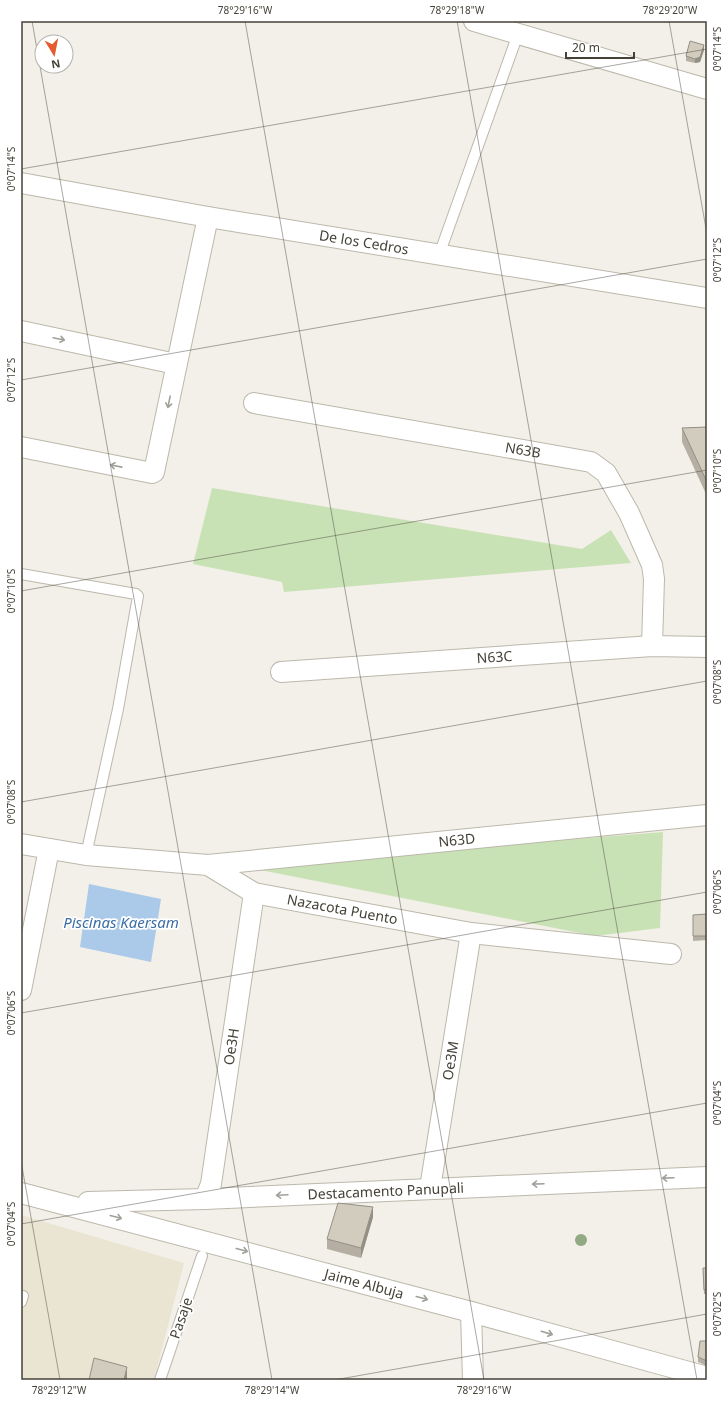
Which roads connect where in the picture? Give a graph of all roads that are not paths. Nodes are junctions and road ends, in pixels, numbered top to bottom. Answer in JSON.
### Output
{"nodes":[{"id":1,"x":474,"y":21,"type":"edge"},
{"id":2,"x":518,"y":34,"type":"junction"},
{"id":3,"x":707,"y":90,"type":"edge"},
{"id":4,"x":21,"y":183,"type":"edge"},
{"id":5,"x":208,"y":217,"type":"junction"},
{"id":6,"x":439,"y":255,"type":"junction"},
{"id":7,"x":707,"y":298,"type":"edge"},
{"id":8,"x":21,"y":331,"type":"edge"},
{"id":9,"x":176,"y":364,"type":"junction"},
{"id":10,"x":254,"y":404,"type":"dead end"},
{"id":11,"x":21,"y":447,"type":"edge"},
{"id":12,"x":21,"y":574,"type":"edge"},
{"id":13,"x":652,"y":646,"type":"junction"},
{"id":14,"x":707,"y":647,"type":"edge"},
{"id":15,"x":281,"y":672,"type":"dead end"},
{"id":16,"x":707,"y":815,"type":"edge"},
{"id":17,"x":21,"y":844,"type":"edge"},
{"id":18,"x":49,"y":849,"type":"junction"},
{"id":19,"x":86,"y":855,"type":"junction"},
{"id":20,"x":208,"y":866,"type":"junction"},
{"id":21,"x":254,"y":893,"type":"junction"},
{"id":22,"x":471,"y":933,"type":"junction"},
{"id":23,"x":671,"y":954,"type":"dead end"},
{"id":24,"x":21,"y":990,"type":"edge"},
{"id":25,"x":707,"y":1177,"type":"edge"},
{"id":26,"x":430,"y":1188,"type":"junction"},
{"id":27,"x":21,"y":1193,"type":"edge"},
{"id":28,"x":205,"y":1199,"type":"junction"},
{"id":29,"x":65,"y":1203,"type":"junction"},
{"id":30,"x":202,"y":1256,"type":"dead end"},
{"id":31,"x":471,"y":1312,"type":"junction"},
{"id":32,"x":707,"y":1377,"type":"edge"},
{"id":33,"x":160,"y":1380,"type":"edge"},
{"id":34,"x":473,"y":1380,"type":"edge"}],
"edges":[{"from":1,"to":2,"type":"street"},
{"from":2,"to":3,"type":"street"},
{"from":2,"to":6,"type":"lane"},
{"from":4,"to":5,"type":"street","name":"De los Cedros"},
{"from":5,"to":6,"type":"street","name":"De los Cedros"},
{"from":5,"to":9,"type":"street"},
{"from":6,"to":7,"type":"street","name":"De los Cedros"},
{"from":8,"to":9,"type":"street","one_way":true},
{"from":9,"to":11,"type":"street","one_way":true},
{"from":10,"to":13,"type":"street","name":"N63B"},
{"from":12,"to":19,"type":"lane"},
{"from":13,"to":14,"type":"street","name":"N63C"},
{"from":13,"to":15,"type":"street","name":"N63C"},
{"from":16,"to":20,"type":"street","name":"N63D"},
{"from":17,"to":18,"type":"street","name":"Nazacota Puento"},
{"from":18,"to":19,"type":"street","name":"Nazacota Puento"},
{"from":18,"to":24,"type":"street"},
{"from":19,"to":20,"type":"street","name":"Nazacota Puento"},
{"from":20,"to":21,"type":"street","name":"Nazacota Puento"},
{"from":21,"to":22,"type":"street","name":"Nazacota Puento"},
{"from":21,"to":28,"type":"street","name":"Oe3H"},
{"from":22,"to":23,"type":"street","name":"Nazacota Puento"},
{"from":22,"to":26,"type":"street","name":"Oe3M"},
{"from":25,"to":26,"type":"street","name":"Destacamento Panupali","one_way":true},
{"from":26,"to":28,"type":"street","name":"Destacamento Panupali","one_way":true},
{"from":27,"to":29,"type":"street","name":"Jaime Albuja"},
{"from":28,"to":29,"type":"street","name":"Destacamento Panupali"},
{"from":29,"to":31,"type":"street","name":"Jaime Albuja","one_way":true},
{"from":30,"to":33,"type":"lane","name":"Pasaje"},
{"from":31,"to":32,"type":"street","name":"Jaime Albuja","one_way":true},
{"from":31,"to":34,"type":"street"}]}
